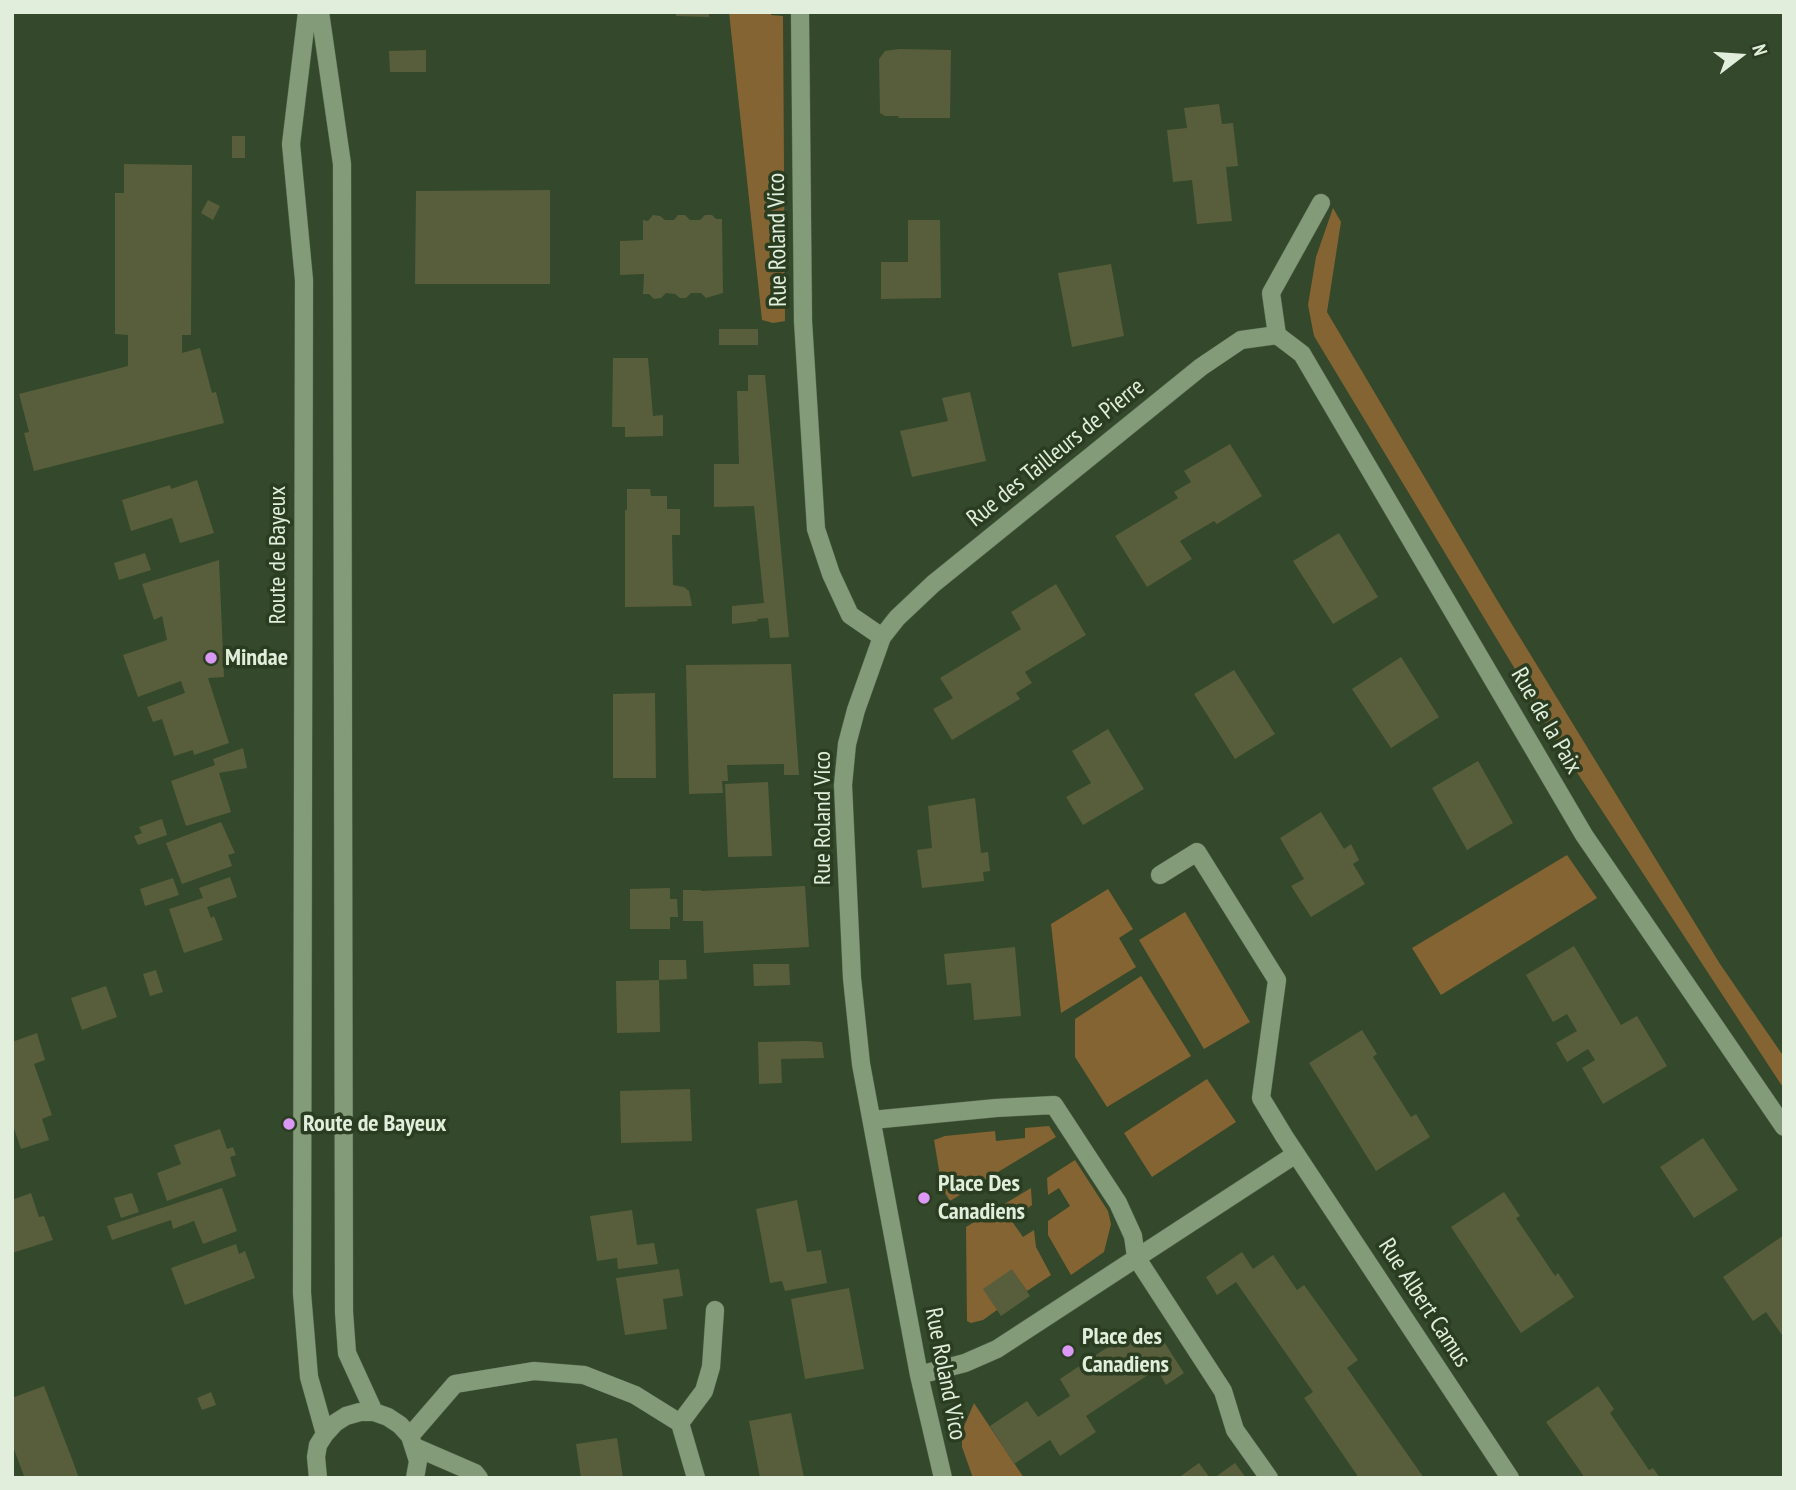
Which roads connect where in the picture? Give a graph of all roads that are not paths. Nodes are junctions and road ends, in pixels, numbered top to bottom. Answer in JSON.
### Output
{"nodes":[{"id":1,"x":307,"y":12,"type":"edge"},
{"id":2,"x":320,"y":12,"type":"edge"},
{"id":3,"x":800,"y":12,"type":"edge"},
{"id":4,"x":1321,"y":203,"type":"dead end"},
{"id":5,"x":1277,"y":335,"type":"junction"},
{"id":6,"x":882,"y":637,"type":"junction"},
{"id":7,"x":1160,"y":874,"type":"dead end"},
{"id":8,"x":872,"y":1119,"type":"junction"},
{"id":9,"x":1784,"y":1128,"type":"edge"},
{"id":10,"x":1296,"y":1154,"type":"junction"},
{"id":11,"x":1136,"y":1257,"type":"junction"},
{"id":12,"x":715,"y":1310,"type":"dead end"},
{"id":13,"x":919,"y":1376,"type":"junction"},
{"id":14,"x":374,"y":1412,"type":"junction"},
{"id":15,"x":680,"y":1423,"type":"junction"},
{"id":16,"x":325,"y":1434,"type":"junction"},
{"id":17,"x":412,"y":1441,"type":"junction"},
{"id":18,"x":318,"y":1478,"type":"edge"},
{"id":19,"x":415,"y":1478,"type":"edge"},
{"id":20,"x":480,"y":1478,"type":"edge"},
{"id":21,"x":696,"y":1478,"type":"edge"},
{"id":22,"x":943,"y":1478,"type":"edge"},
{"id":23,"x":1269,"y":1478,"type":"edge"},
{"id":24,"x":1510,"y":1478,"type":"edge"}],
"edges":[{"from":1,"to":16,"type":"street","name":"Route de Bayeux"},
{"from":2,"to":14,"type":"street"},
{"from":3,"to":6,"type":"street","name":"Rue Roland Vico"},
{"from":4,"to":5,"type":"street"},
{"from":5,"to":6,"type":"street","name":"Rue des Tailleurs de Pierre"},
{"from":5,"to":9,"type":"street","name":"Rue de la Paix"},
{"from":6,"to":8,"type":"street","name":"Rue Roland Vico"},
{"from":7,"to":10,"type":"street"},
{"from":8,"to":11,"type":"street"},
{"from":8,"to":13,"type":"street","name":"Rue Roland Vico"},
{"from":10,"to":11,"type":"street"},
{"from":10,"to":24,"type":"street","name":"Rue Albert Camus"},
{"from":11,"to":13,"type":"street"},
{"from":11,"to":23,"type":"street"},
{"from":12,"to":15,"type":"street"},
{"from":13,"to":22,"type":"street","name":"Rue Roland Vico"},
{"from":14,"to":16,"type":"street"},
{"from":14,"to":17,"type":"street"},
{"from":15,"to":17,"type":"street"},
{"from":15,"to":21,"type":"street"},
{"from":16,"to":18,"type":"street"},
{"from":17,"to":19,"type":"street"},
{"from":17,"to":20,"type":"street"}]}
